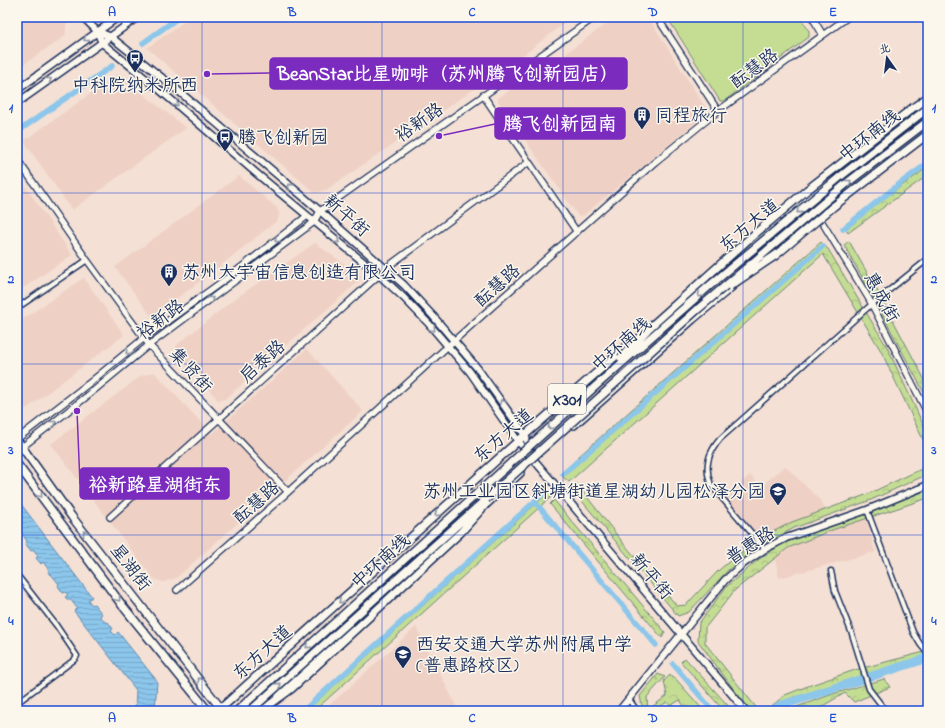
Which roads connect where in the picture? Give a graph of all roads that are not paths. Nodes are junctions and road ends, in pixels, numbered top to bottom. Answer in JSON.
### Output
{"nodes":[{"id":1,"x":83,"y":17,"type":"edge"},
{"id":2,"x":118,"y":17,"type":"edge"},
{"id":3,"x":138,"y":17,"type":"edge"},
{"id":4,"x":595,"y":17,"type":"edge"},
{"id":5,"x":657,"y":17,"type":"edge"},
{"id":6,"x":812,"y":17,"type":"edge"},
{"id":7,"x":848,"y":17,"type":"edge"},
{"id":8,"x":97,"y":31,"type":"junction"},
{"id":9,"x":823,"y":35,"type":"junction"},
{"id":10,"x":110,"y":37,"type":"junction"},
{"id":11,"x":102,"y":43,"type":"junction"},
{"id":12,"x":17,"y":90,"type":"edge"},
{"id":13,"x":483,"y":95,"type":"junction"},
{"id":14,"x":928,"y":97,"type":"edge"},
{"id":15,"x":928,"y":102,"type":"edge"},
{"id":16,"x":17,"y":103,"type":"edge"},
{"id":17,"x":928,"y":108,"type":"edge"},
{"id":18,"x":718,"y":112,"type":"junction"},
{"id":19,"x":928,"y":121,"type":"edge"},
{"id":20,"x":928,"y":129,"type":"edge"},
{"id":21,"x":928,"y":134,"type":"edge"},
{"id":22,"x":17,"y":158,"type":"edge"},
{"id":23,"x":529,"y":162,"type":"junction"},
{"id":24,"x":806,"y":196,"type":"junction"},
{"id":25,"x":320,"y":211,"type":"junction"},
{"id":26,"x":818,"y":214,"type":"junction"},
{"id":27,"x":307,"y":216,"type":"junction"},
{"id":28,"x":314,"y":222,"type":"junction"},
{"id":29,"x":578,"y":232,"type":"junction"},
{"id":30,"x":87,"y":260,"type":"junction"},
{"id":31,"x":928,"y":260,"type":"edge"},
{"id":32,"x":386,"y":268,"type":"junction"},
{"id":33,"x":378,"y":275,"type":"junction"},
{"id":34,"x":872,"y":304,"type":"junction"},
{"id":35,"x":17,"y":308,"type":"edge"},
{"id":36,"x":698,"y":309,"type":"junction"},
{"id":37,"x":144,"y":338,"type":"junction"},
{"id":38,"x":455,"y":341,"type":"junction"},
{"id":39,"x":149,"y":345,"type":"junction"},
{"id":40,"x":448,"y":346,"type":"junction"},
{"id":41,"x":598,"y":384,"type":"junction"},
{"id":42,"x":928,"y":414,"type":"edge"},
{"id":43,"x":218,"y":419,"type":"junction"},
{"id":44,"x":525,"y":435,"type":"junction"},
{"id":45,"x":17,"y":440,"type":"edge"},
{"id":46,"x":518,"y":441,"type":"junction"},
{"id":47,"x":20,"y":449,"type":"edge"},
{"id":48,"x":535,"y":460,"type":"junction"},
{"id":49,"x":17,"y":464,"type":"edge"},
{"id":50,"x":509,"y":479,"type":"junction"},
{"id":51,"x":928,"y":485,"type":"edge"},
{"id":52,"x":288,"y":492,"type":"junction"},
{"id":53,"x":867,"y":510,"type":"junction"},
{"id":54,"x":110,"y":517,"type":"dead end"},
{"id":55,"x":765,"y":549,"type":"junction"},
{"id":56,"x":831,"y":571,"type":"dead end"},
{"id":57,"x":17,"y":575,"type":"edge"},
{"id":58,"x":177,"y":590,"type":"dead end"},
{"id":59,"x":682,"y":635,"type":"junction"},
{"id":60,"x":928,"y":654,"type":"edge"},
{"id":61,"x":629,"y":699,"type":"junction"},
{"id":62,"x":17,"y":703,"type":"edge"},
{"id":63,"x":221,"y":710,"type":"edge"},
{"id":64,"x":208,"y":711,"type":"edge"},
{"id":65,"x":237,"y":711,"type":"edge"},
{"id":66,"x":250,"y":711,"type":"edge"},
{"id":67,"x":261,"y":711,"type":"edge"},
{"id":68,"x":619,"y":711,"type":"edge"},
{"id":69,"x":637,"y":711,"type":"edge"},
{"id":70,"x":746,"y":711,"type":"edge"},
{"id":71,"x":886,"y":711,"type":"edge"}],
"edges":[{"from":1,"to":8,"type":"main road","name":"新平街"},
{"from":2,"to":8,"type":"main road"},
{"from":3,"to":10,"type":"main road"},
{"from":4,"to":13,"type":"street","name":"裕新路"},
{"from":5,"to":18,"type":"street"},
{"from":6,"to":9,"type":"street"},
{"from":7,"to":9,"type":"street","name":"酝慧路"},
{"from":8,"to":10,"type":"main road","name":"新平街"},
{"from":8,"to":11,"type":"main road","name":"新平街"},
{"from":8,"to":12,"type":"main road","one_way":true},
{"from":9,"to":18,"type":"street","name":"酝慧路"},
{"from":10,"to":11,"type":"main road"},
{"from":25,"to":10,"type":"main road","name":"新平街","one_way":true},
{"from":16,"to":11,"type":"main road","one_way":true},
{"from":11,"to":27,"type":"main road","name":"新平街","one_way":true},
{"from":13,"to":23,"type":"street"},
{"from":13,"to":25,"type":"street","name":"裕新路"},
{"from":14,"to":41,"type":"main road","bridge":true},
{"from":15,"to":24,"type":"main road","name":"东方大道","number":"X301"},
{"from":17,"to":41,"type":"main road","name":"中环南线","one_way":true,"bridge":true},
{"from":18,"to":29,"type":"street","name":"酝慧路"},
{"from":36,"to":19,"type":"main road","name":"中环南线","one_way":true,"bridge":true},
{"from":20,"to":26,"type":"main road","name":"东方大道","number":"X301"},
{"from":21,"to":36,"type":"main road","bridge":true},
{"from":22,"to":30,"type":"street","name":"集贤街"},
{"from":23,"to":29,"type":"street"},
{"from":23,"to":32,"type":"street"},
{"from":24,"to":26,"type":"street","name":"惠成街"},
{"from":24,"to":44,"type":"main road","name":"东方大道","number":"X301"},
{"from":25,"to":27,"type":"main road","name":"裕新路"},
{"from":25,"to":28,"type":"street","name":"裕新路"},
{"from":25,"to":32,"type":"main road","name":"新平街"},
{"from":26,"to":34,"type":"street","name":"惠成街"},
{"from":26,"to":48,"type":"main road","name":"东方大道","number":"X301"},
{"from":27,"to":28,"type":"main road","name":"新平街"},
{"from":27,"to":37,"type":"street","name":"裕新路","one_way":true},
{"from":28,"to":33,"type":"main road","name":"新平街","one_way":true},
{"from":39,"to":28,"type":"street","name":"裕新路","one_way":true},
{"from":29,"to":38,"type":"street","name":"酝慧路"},
{"from":30,"to":35,"type":"street"},
{"from":30,"to":37,"type":"street","name":"集贤街"},
{"from":31,"to":34,"type":"street"},
{"from":32,"to":38,"type":"main road","name":"新平街"},
{"from":33,"to":40,"type":"main road","name":"新平街","one_way":true},
{"from":33,"to":43,"type":"street","name":"启泰路"},
{"from":34,"to":42,"type":"street","name":"惠成街"},
{"from":34,"to":55,"type":"street"},
{"from":36,"to":50,"type":"main road","name":"中环南线","bridge":true},
{"from":37,"to":39,"type":"street","name":"集贤街"},
{"from":37,"to":45,"type":"street","name":"裕新路","one_way":true},
{"from":38,"to":40,"type":"street","name":"酝慧路"},
{"from":44,"to":38,"type":"main road","name":"新平街","one_way":true},
{"from":39,"to":43,"type":"street","name":"集贤街"},
{"from":47,"to":39,"type":"street","name":"裕新路","one_way":true},
{"from":40,"to":46,"type":"main road","name":"新平街"},
{"from":40,"to":52,"type":"street","name":"酝慧路"},
{"from":41,"to":65,"type":"main road","name":"中环南线","one_way":true,"bridge":true},
{"from":43,"to":52,"type":"street","name":"集贤街"},
{"from":43,"to":54,"type":"street","name":"启泰路"},
{"from":44,"to":46,"type":"main road","name":"东方大道","number":"X301"},
{"from":44,"to":48,"type":"main road","name":"新平街"},
{"from":45,"to":47,"type":"main road","name":"星湖街"},
{"from":46,"to":48,"type":"main road","name":"新平街"},
{"from":46,"to":63,"type":"main road","name":"东方大道","number":"X301","one_way":true},
{"from":63,"to":47,"type":"main road","name":"星湖街","one_way":true},
{"from":48,"to":59,"type":"main road","name":"新平街"},
{"from":48,"to":67,"type":"main road","name":"东方大道","number":"X301"},
{"from":49,"to":64,"type":"main road","name":"星湖街","one_way":true},
{"from":66,"to":50,"type":"main road","name":"中环南线","one_way":true,"bridge":true},
{"from":50,"to":67,"type":"main road","bridge":true},
{"from":51,"to":53,"type":"main road","name":"普惠路"},
{"from":52,"to":58,"type":"street","name":"酝慧路"},
{"from":53,"to":55,"type":"main road","name":"普惠路"},
{"from":53,"to":60,"type":"street"},
{"from":55,"to":59,"type":"main road","name":"普惠路"},
{"from":56,"to":71,"type":"street"},
{"from":57,"to":62,"type":"street"},
{"from":59,"to":61,"type":"main road","name":"普惠路"},
{"from":59,"to":70,"type":"main road","name":"新平街"},
{"from":61,"to":68,"type":"main road","name":"普惠路"},
{"from":61,"to":69,"type":"street"}]}
